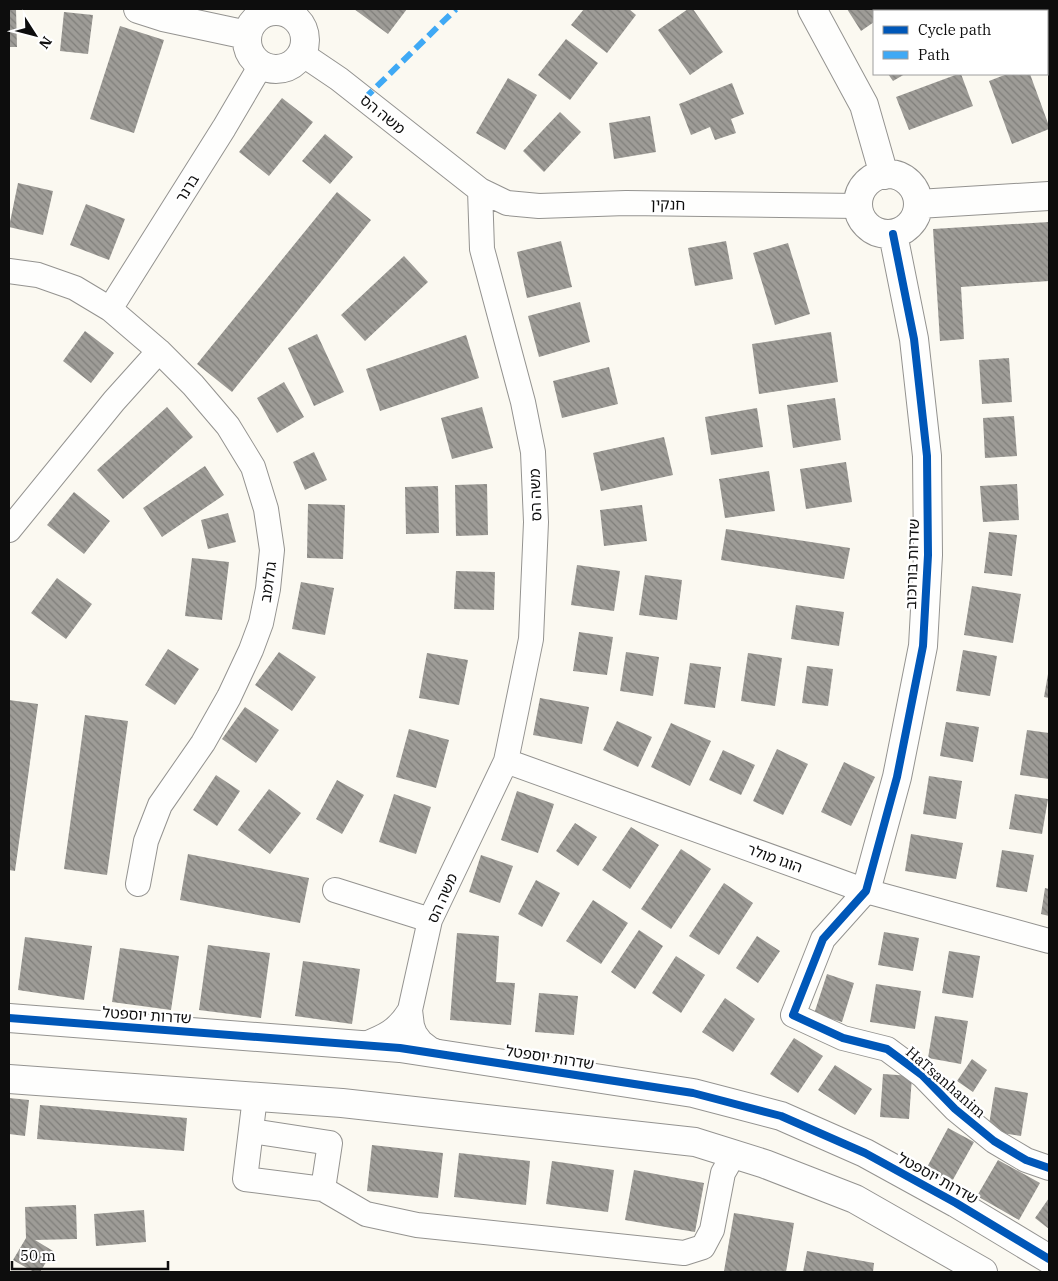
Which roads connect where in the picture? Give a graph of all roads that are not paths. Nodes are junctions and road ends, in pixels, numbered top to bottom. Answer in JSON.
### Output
{"nodes":[{"id":1,"x":138,"y":9,"type":"edge"},
{"id":2,"x":812,"y":9,"type":"edge"},
{"id":3,"x":283,"y":10,"type":"edge"},
{"id":4,"x":247,"y":35,"type":"junction"},
{"id":5,"x":302,"y":54,"type":"junction"},
{"id":6,"x":261,"y":65,"type":"junction"},
{"id":7,"x":884,"y":175,"type":"junction"},
{"id":8,"x":480,"y":190,"type":"junction"},
{"id":9,"x":1049,"y":196,"type":"edge"},
{"id":10,"x":918,"y":204,"type":"junction"},
{"id":11,"x":858,"y":206,"type":"junction"},
{"id":12,"x":893,"y":234,"type":"junction"},
{"id":13,"x":9,"y":271,"type":"edge"},
{"id":14,"x":110,"y":309,"type":"junction"},
{"id":15,"x":160,"y":351,"type":"junction"},
{"id":16,"x":9,"y":530,"type":"edge"},
{"id":17,"x":506,"y":761,"type":"junction"},
{"id":18,"x":138,"y":884,"type":"dead end"},
{"id":19,"x":335,"y":890,"type":"dead end"},
{"id":20,"x":866,"y":891,"type":"junction"},
{"id":21,"x":430,"y":920,"type":"junction"},
{"id":22,"x":1049,"y":941,"type":"edge"},
{"id":23,"x":410,"y":1010,"type":"junction"},
{"id":24,"x":9,"y":1018,"type":"edge"},
{"id":25,"x":363,"y":1045,"type":"junction"},
{"id":26,"x":443,"y":1055,"type":"junction"},
{"id":27,"x":9,"y":1078,"type":"edge"},
{"id":28,"x":255,"y":1096,"type":"junction"},
{"id":29,"x":251,"y":1131,"type":"junction"},
{"id":30,"x":734,"y":1154,"type":"junction"},
{"id":31,"x":1049,"y":1168,"type":"edge"},
{"id":32,"x":323,"y":1189,"type":"junction"},
{"id":33,"x":1049,"y":1259,"type":"edge"},
{"id":34,"x":983,"y":1272,"type":"edge"}],
"edges":[{"from":1,"to":4,"type":"street"},
{"from":2,"to":7,"type":"street"},
{"from":3,"to":4,"type":"street"},
{"from":3,"to":5,"type":"street"},
{"from":4,"to":6,"type":"street"},
{"from":5,"to":6,"type":"street"},
{"from":5,"to":8,"type":"street","name":"משה הס"},
{"from":6,"to":14,"type":"street","name":"ברנר"},
{"from":7,"to":10,"type":"street"},
{"from":7,"to":11,"type":"street"},
{"from":8,"to":11,"type":"street","name":"חנקין"},
{"from":8,"to":17,"type":"street","name":"משה הס"},
{"from":9,"to":10,"type":"street"},
{"from":10,"to":12,"type":"street"},
{"from":11,"to":12,"type":"street"},
{"from":12,"to":20,"type":"street","name":"שדרות בורוכוב"},
{"from":13,"to":14,"type":"street","name":"גולומב"},
{"from":14,"to":15,"type":"street","name":"גולומב"},
{"from":15,"to":16,"type":"street"},
{"from":15,"to":18,"type":"street","name":"גולומב"},
{"from":17,"to":20,"type":"street","name":"הוגו מולר"},
{"from":17,"to":21,"type":"street","name":"משה הס"},
{"from":19,"to":21,"type":"street"},
{"from":20,"to":22,"type":"street","name":"הוגו מולר"},
{"from":20,"to":31,"type":"street","name":"HaTsanhanim"},
{"from":21,"to":23,"type":"street","name":"משה הס"},
{"from":23,"to":25,"type":"street","name":"משה הס"},
{"from":23,"to":26,"type":"street","name":"משה הס"},
{"from":24,"to":25,"type":"street","name":"שדרות יוספטל"},
{"from":25,"to":26,"type":"street","name":"שדרות יוספטל"},
{"from":26,"to":33,"type":"street","name":"שדרות יוספטל"},
{"from":27,"to":28,"type":"street"},
{"from":28,"to":29,"type":"street"},
{"from":28,"to":30,"type":"street"},
{"from":29,"to":32,"type":"street"},
{"from":29,"to":32,"type":"street"},
{"from":30,"to":32,"type":"street"},
{"from":30,"to":34,"type":"street"}]}
